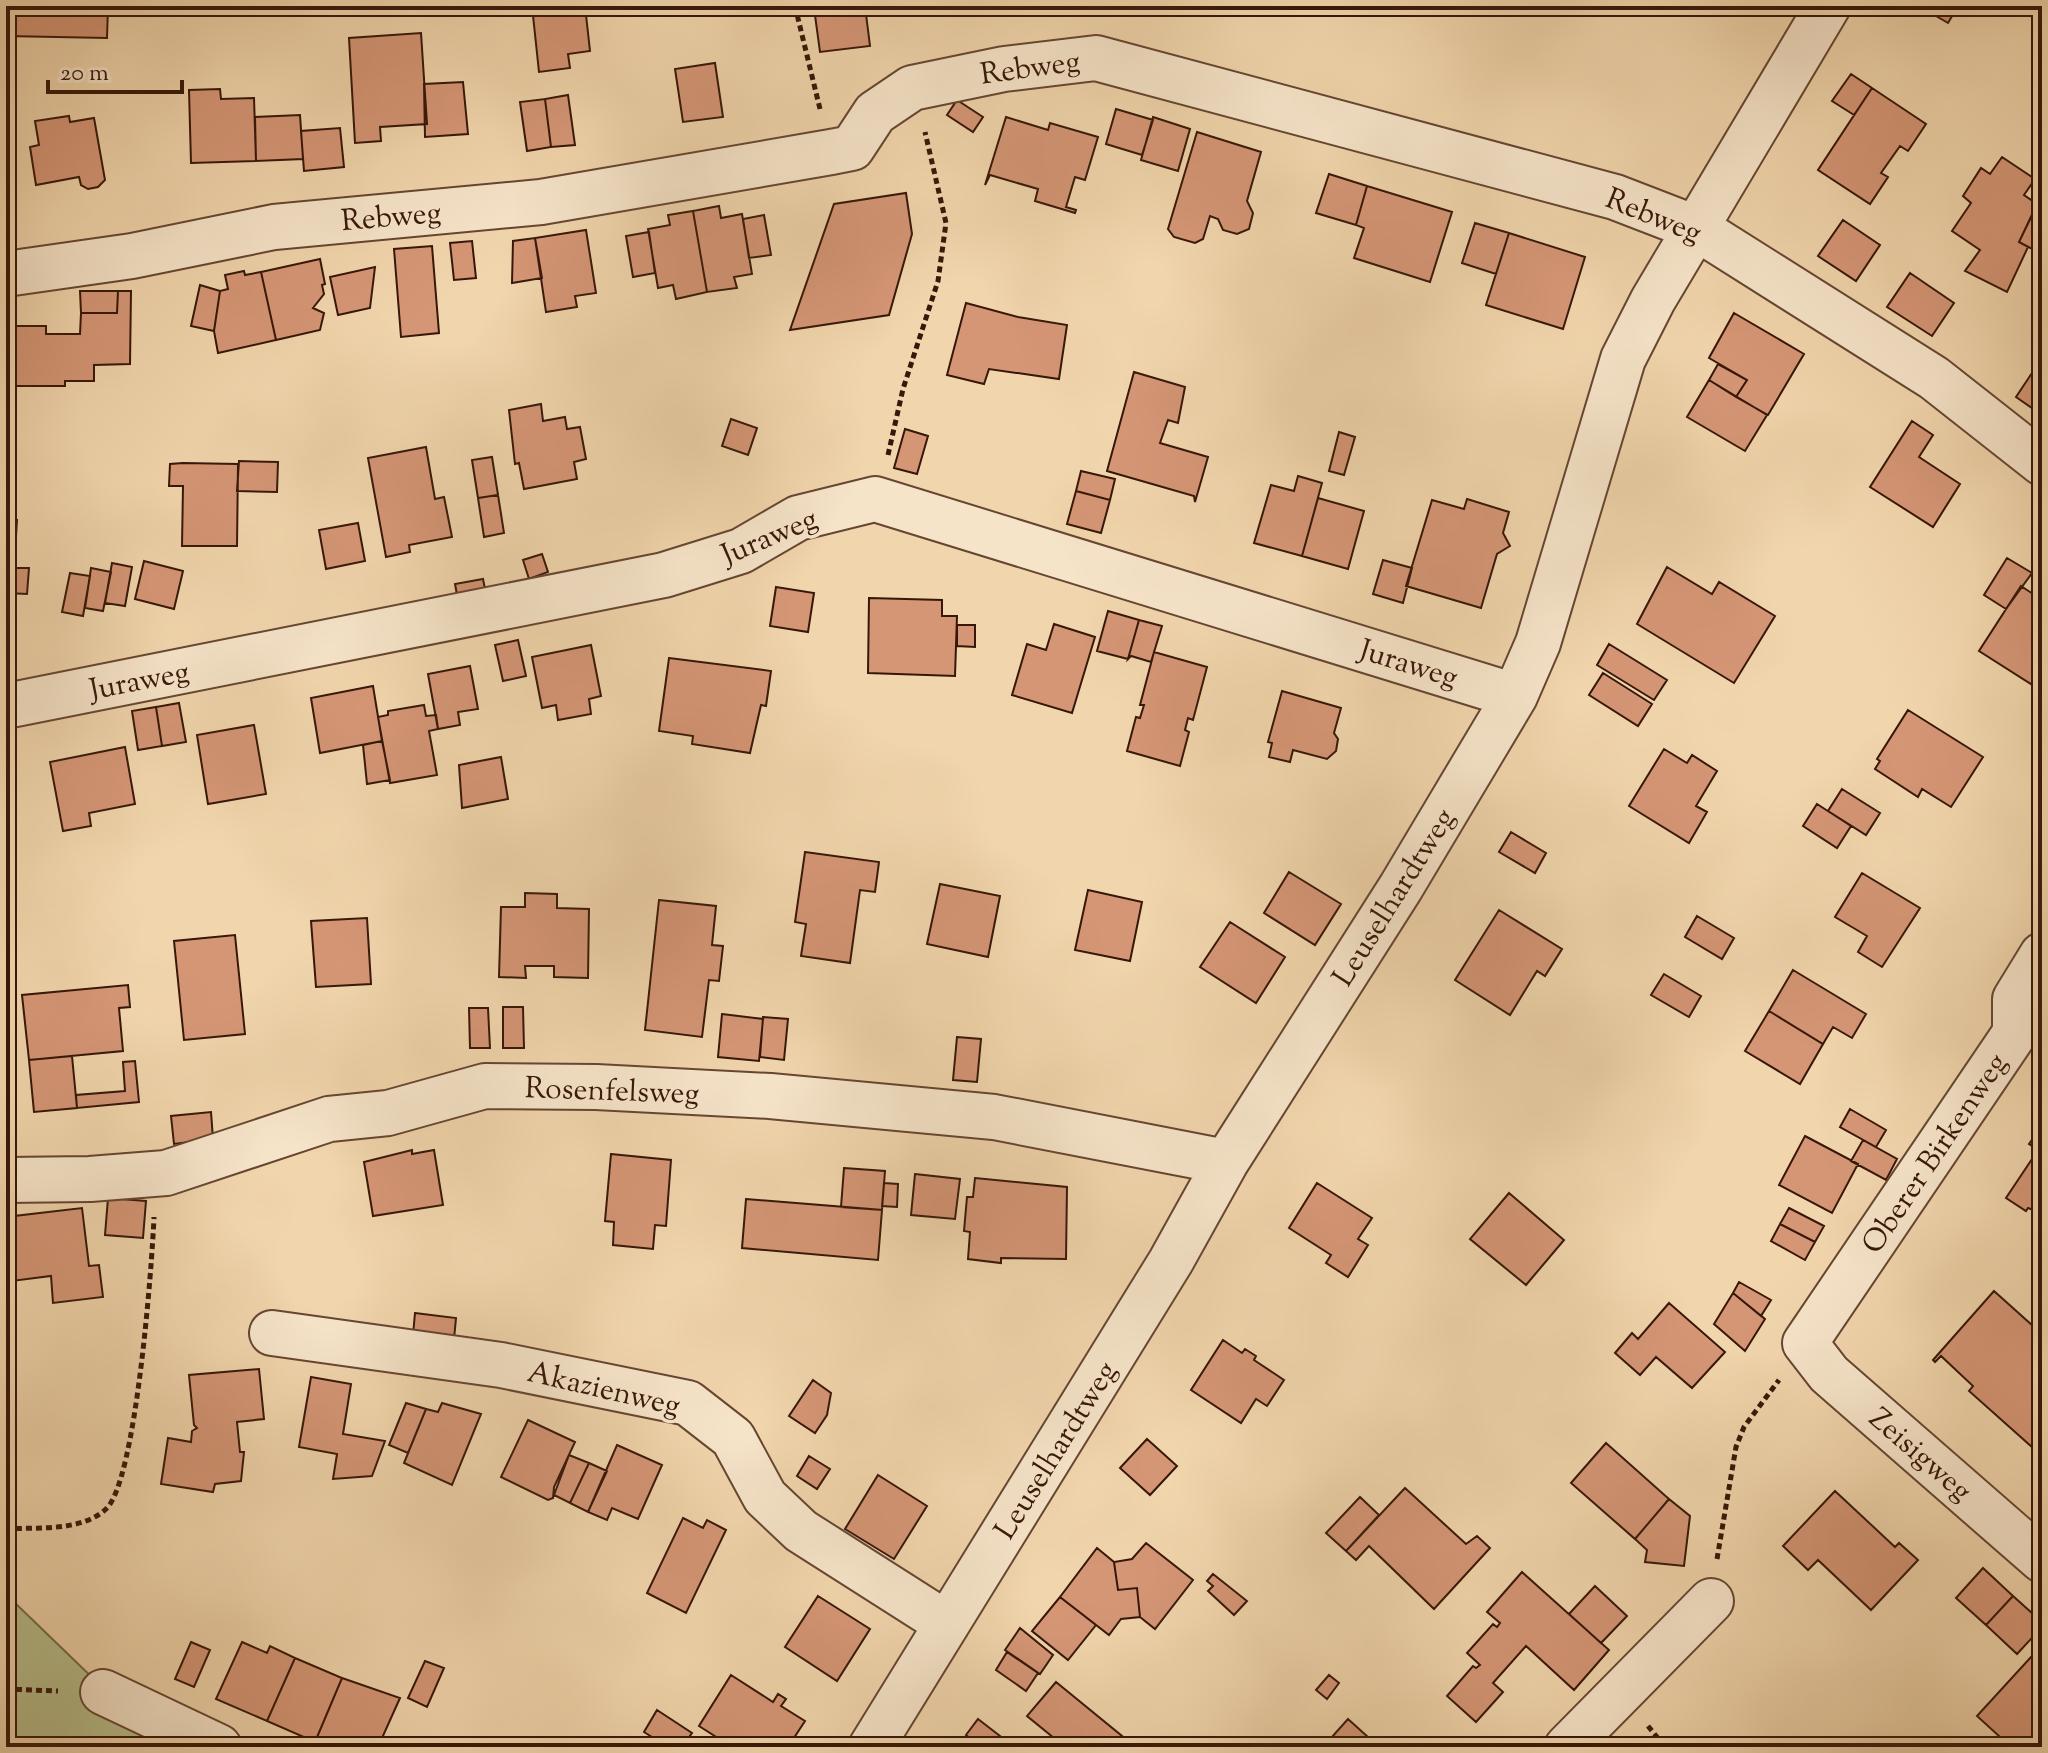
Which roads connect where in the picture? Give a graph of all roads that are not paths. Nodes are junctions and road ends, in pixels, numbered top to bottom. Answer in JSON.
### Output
{"nodes":[{"id":1,"x":1828,"y":6,"type":"edge"},
{"id":2,"x":1698,"y":229,"type":"junction"},
{"id":3,"x":6,"y":274,"type":"edge"},
{"id":4,"x":2042,"y":463,"type":"edge"},
{"id":5,"x":1515,"y":696,"type":"junction"},
{"id":6,"x":6,"y":706,"type":"edge"},
{"id":7,"x":2042,"y":955,"type":"edge"},
{"id":8,"x":2028,"y":1040,"type":"edge"},
{"id":9,"x":1226,"y":1162,"type":"junction"},
{"id":10,"x":6,"y":1180,"type":"edge"},
{"id":11,"x":272,"y":1333,"type":"dead end"},
{"id":12,"x":1805,"y":1343,"type":"joint"},
{"id":13,"x":2042,"y":1560,"type":"edge"},
{"id":14,"x":1711,"y":1601,"type":"road end"},
{"id":15,"x":947,"y":1624,"type":"junction"},
{"id":16,"x":103,"y":1692,"type":"road end"},
{"id":17,"x":219,"y":1747,"type":"edge"},
{"id":18,"x":871,"y":1747,"type":"edge"},
{"id":19,"x":1567,"y":1747,"type":"edge"}],
"edges":[{"from":1,"to":2,"type":"street","name":"Leuselhardtweg"},
{"from":2,"to":3,"type":"street","name":"Rebweg"},
{"from":2,"to":4,"type":"street","name":"Rebweg"},
{"from":2,"to":5,"type":"street","name":"Leuselhardtweg"},
{"from":5,"to":6,"type":"street","name":"Juraweg"},
{"from":5,"to":9,"type":"street","name":"Leuselhardtweg"},
{"from":7,"to":8,"type":"street","name":"Oberer Birkenweg"},
{"from":8,"to":12,"type":"street","name":"Oberer Birkenweg"},
{"from":9,"to":10,"type":"street","name":"Rosenfelsweg"},
{"from":9,"to":15,"type":"street","name":"Leuselhardtweg"},
{"from":11,"to":15,"type":"street","name":"Akazienweg"},
{"from":12,"to":13,"type":"street","name":"Zeisigweg"},
{"from":14,"to":19,"type":"street"},
{"from":15,"to":18,"type":"street","name":"Leuselhardtweg"},
{"from":16,"to":17,"type":"street"}]}
